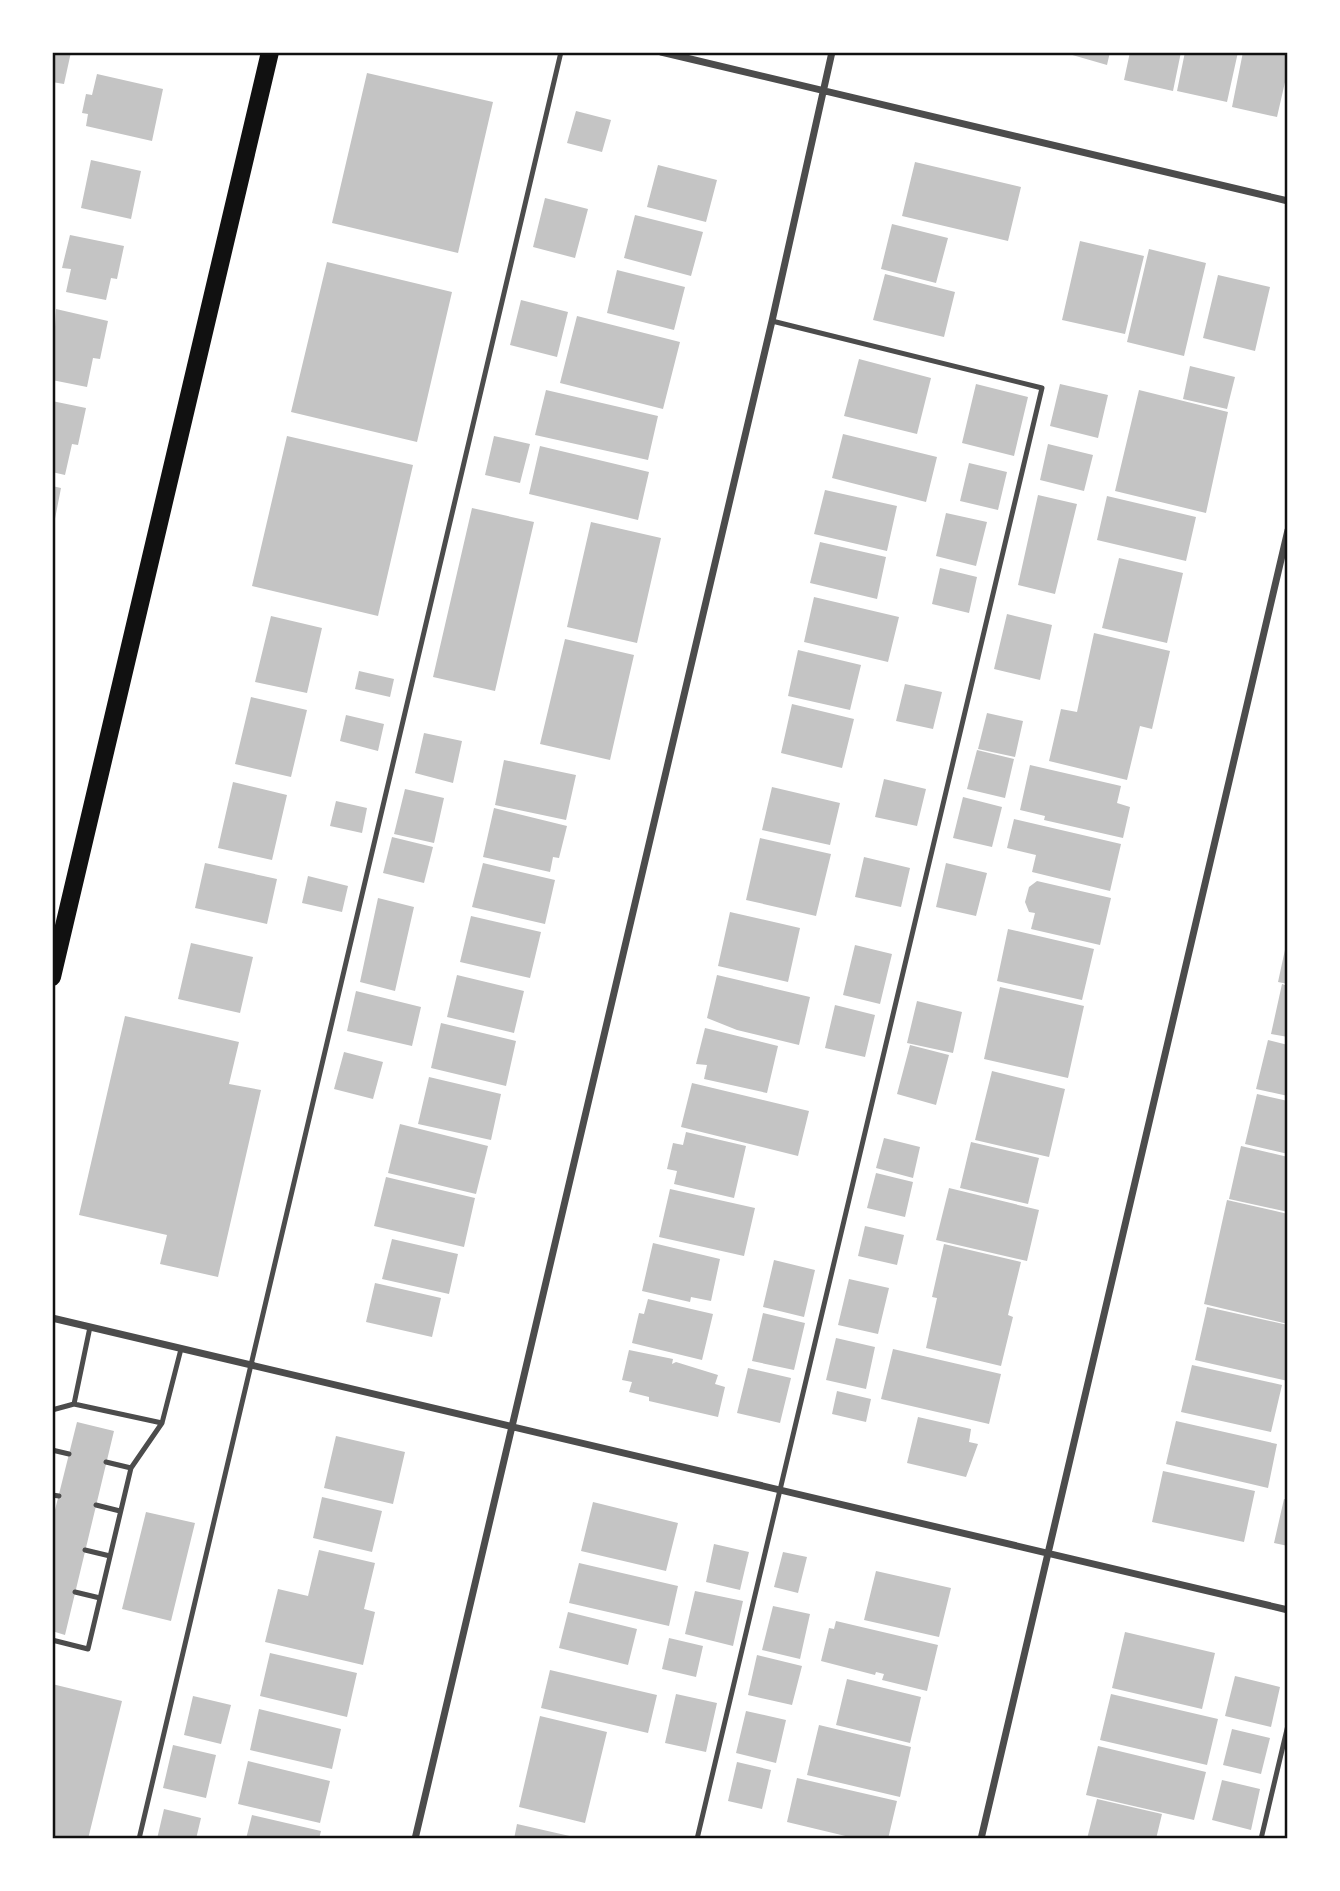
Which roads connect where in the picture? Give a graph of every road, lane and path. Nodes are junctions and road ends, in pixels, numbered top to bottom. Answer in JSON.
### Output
{"nodes":[{"id":1,"x":270,"y":52,"type":"edge"},
{"id":2,"x":561,"y":52,"type":"edge"},
{"id":3,"x":662,"y":52,"type":"edge"},
{"id":4,"x":832,"y":52,"type":"edge"},
{"id":5,"x":824,"y":92,"type":"junction"},
{"id":6,"x":1287,"y":201,"type":"edge"},
{"id":7,"x":772,"y":321,"type":"junction"},
{"id":8,"x":1287,"y":530,"type":"edge"},
{"id":9,"x":52,"y":977,"type":"edge"},
{"id":10,"x":52,"y":1318,"type":"edge"},
{"id":11,"x":90,"y":1327,"type":"junction"},
{"id":12,"x":181,"y":1349,"type":"junction"},
{"id":13,"x":253,"y":1365,"type":"junction"},
{"id":14,"x":74,"y":1404,"type":"junction"},
{"id":15,"x":52,"y":1410,"type":"edge"},
{"id":16,"x":162,"y":1423,"type":"junction"},
{"id":17,"x":512,"y":1427,"type":"junction"},
{"id":18,"x":52,"y":1450,"type":"edge"},
{"id":19,"x":69,"y":1454,"type":"dead end"},
{"id":20,"x":106,"y":1462,"type":"dead end"},
{"id":21,"x":131,"y":1468,"type":"junction"},
{"id":22,"x":778,"y":1490,"type":"junction"},
{"id":23,"x":96,"y":1505,"type":"dead end"},
{"id":24,"x":120,"y":1511,"type":"junction"},
{"id":25,"x":85,"y":1550,"type":"dead end"},
{"id":26,"x":1048,"y":1554,"type":"junction"},
{"id":27,"x":110,"y":1556,"type":"junction"},
{"id":28,"x":75,"y":1592,"type":"dead end"},
{"id":29,"x":100,"y":1598,"type":"junction"},
{"id":30,"x":1287,"y":1611,"type":"edge"},
{"id":31,"x":52,"y":1640,"type":"edge"},
{"id":32,"x":1287,"y":1725,"type":"edge"},
{"id":33,"x":139,"y":1839,"type":"edge"},
{"id":34,"x":415,"y":1839,"type":"edge"},
{"id":35,"x":697,"y":1839,"type":"edge"},
{"id":36,"x":981,"y":1839,"type":"edge"},
{"id":37,"x":1261,"y":1839,"type":"edge"}],
"edges":[{"from":1,"to":9,"type":"main road"},
{"from":2,"to":13,"type":"lane"},
{"from":3,"to":5,"type":"street"},
{"from":4,"to":5,"type":"street"},
{"from":5,"to":6,"type":"street"},
{"from":5,"to":7,"type":"street"},
{"from":7,"to":17,"type":"street"},
{"from":7,"to":22,"type":"lane"},
{"from":8,"to":26,"type":"street"},
{"from":10,"to":11,"type":"street"},
{"from":11,"to":12,"type":"street"},
{"from":11,"to":14,"type":"lane"},
{"from":12,"to":13,"type":"street"},
{"from":12,"to":16,"type":"lane"},
{"from":13,"to":17,"type":"street"},
{"from":13,"to":33,"type":"lane"},
{"from":14,"to":15,"type":"lane"},
{"from":14,"to":16,"type":"lane"},
{"from":16,"to":21,"type":"lane"},
{"from":17,"to":22,"type":"street"},
{"from":17,"to":34,"type":"street"},
{"from":18,"to":19,"type":"lane"},
{"from":20,"to":21,"type":"lane"},
{"from":21,"to":24,"type":"lane"},
{"from":22,"to":26,"type":"street"},
{"from":22,"to":35,"type":"lane"},
{"from":23,"to":24,"type":"lane"},
{"from":24,"to":27,"type":"lane"},
{"from":25,"to":27,"type":"lane"},
{"from":26,"to":30,"type":"street"},
{"from":26,"to":36,"type":"street"},
{"from":27,"to":29,"type":"lane"},
{"from":28,"to":29,"type":"lane"},
{"from":29,"to":31,"type":"lane"},
{"from":32,"to":37,"type":"lane"}]}
